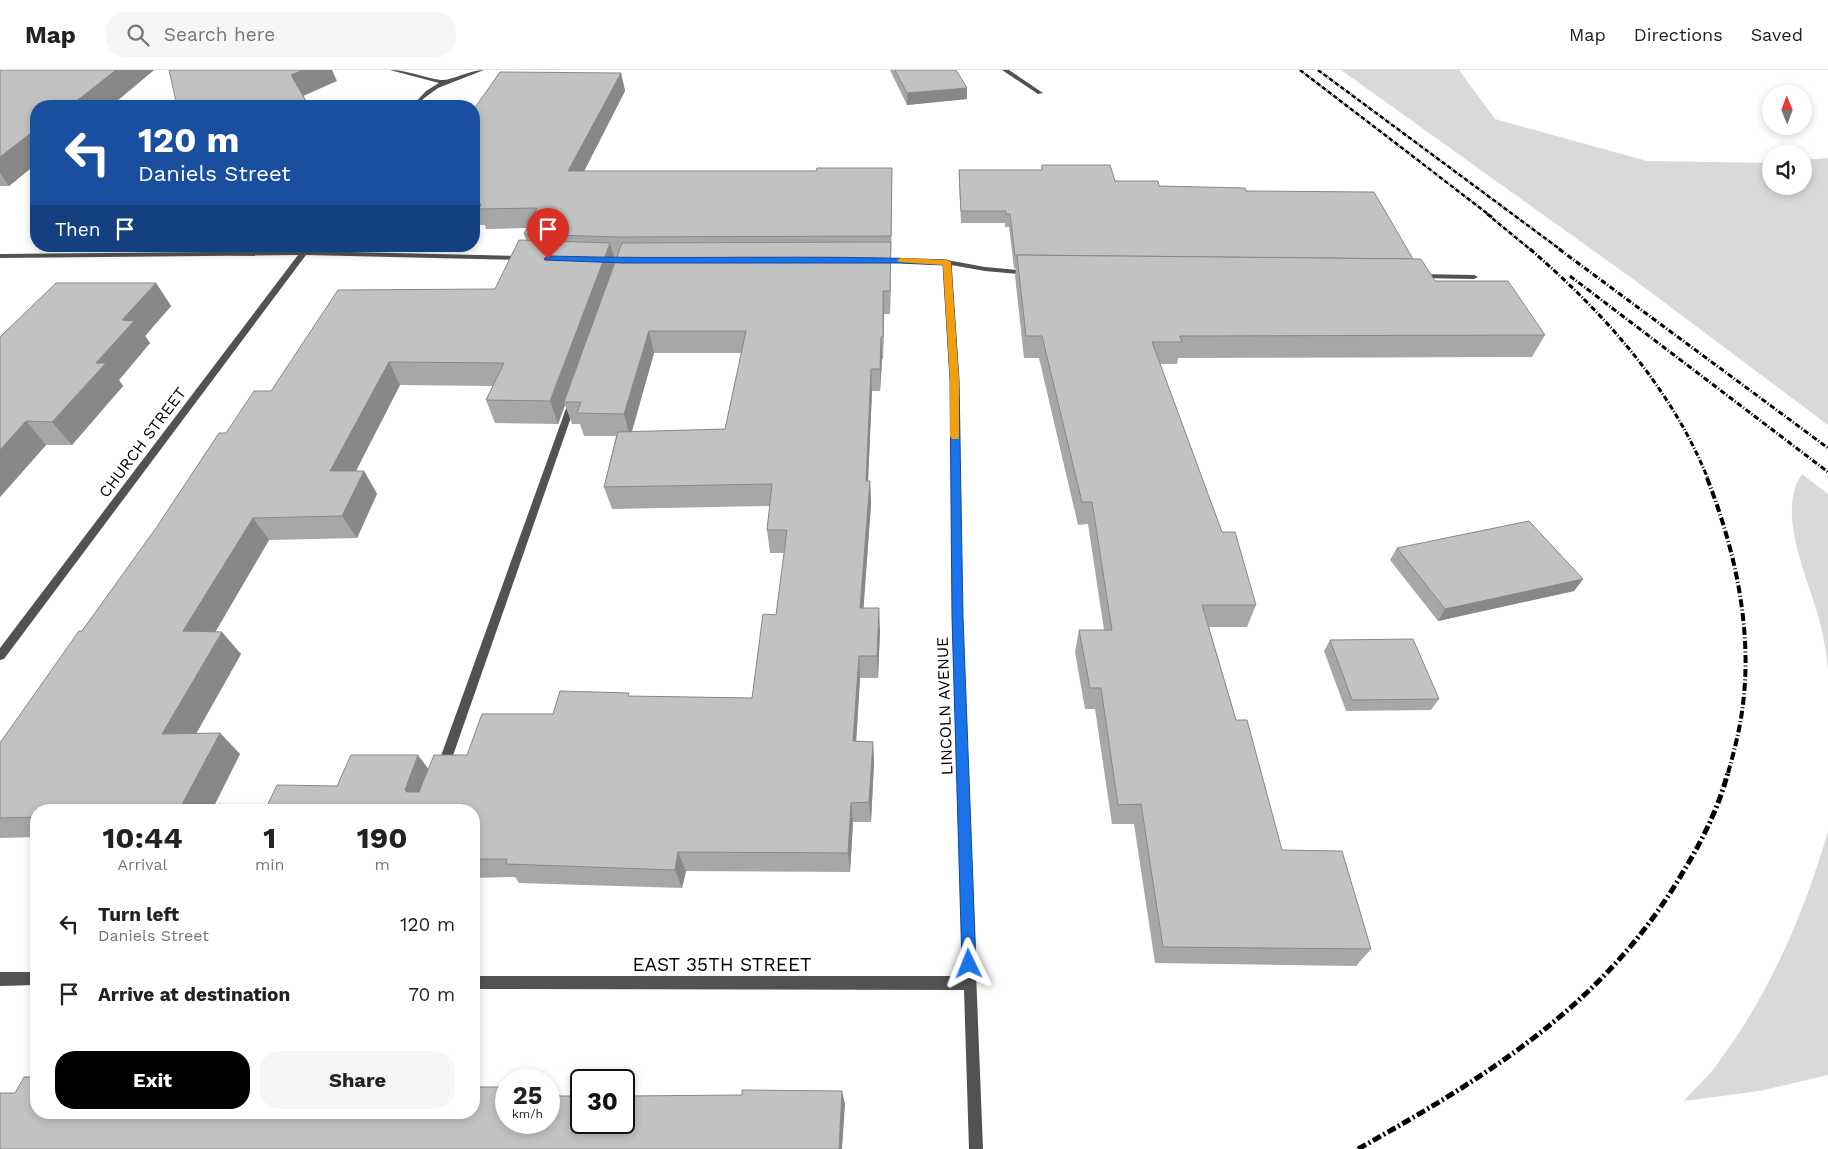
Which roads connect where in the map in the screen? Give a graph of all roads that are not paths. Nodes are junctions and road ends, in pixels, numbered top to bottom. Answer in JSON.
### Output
{"nodes":[{"id":1,"x":394,"y":70,"type":"edge"},
{"id":2,"x":481,"y":70,"type":"edge"},
{"id":3,"x":1006,"y":70,"type":"edge"},
{"id":4,"x":442,"y":82,"type":"junction"},
{"id":5,"x":1040,"y":93,"type":"dead end"},
{"id":6,"x":419,"y":100,"type":"edge"},
{"id":7,"x":204,"y":252,"type":"edge"},
{"id":8,"x":304,"y":252,"type":"edge"},
{"id":9,"x":364,"y":252,"type":"edge"},
{"id":10,"x":0,"y":256,"type":"edge"},
{"id":11,"x":536,"y":258,"type":"edge"},
{"id":12,"x":870,"y":260,"type":"edge"},
{"id":13,"x":947,"y":262,"type":"junction"},
{"id":14,"x":1038,"y":273,"type":"edge"},
{"id":15,"x":1415,"y":276,"type":"edge"},
{"id":16,"x":1474,"y":277,"type":"dead end"},
{"id":17,"x":577,"y":391,"type":"edge"},
{"id":18,"x":0,"y":656,"type":"edge"},
{"id":19,"x":441,"y":773,"type":"edge"},
{"id":20,"x":0,"y":979,"type":"edge"},
{"id":21,"x":30,"y":979,"type":"edge"},
{"id":22,"x":480,"y":983,"type":"edge"},
{"id":23,"x":970,"y":983,"type":"junction"},
{"id":24,"x":976,"y":1149,"type":"edge"}],
"edges":[{"from":1,"to":4,"type":"street"},
{"from":2,"to":4,"type":"street"},
{"from":3,"to":5,"type":"street"},
{"from":4,"to":6,"type":"street"},
{"from":7,"to":10,"type":"street"},
{"from":8,"to":18,"type":"street","name":"CHURCH STREET"},
{"from":9,"to":11,"type":"street"},
{"from":12,"to":13,"type":"street"},
{"from":13,"to":14,"type":"street"},
{"from":13,"to":23,"type":"street","name":"LINCOLN AVENUE"},
{"from":15,"to":16,"type":"street"},
{"from":17,"to":19,"type":"street"},
{"from":20,"to":21,"type":"street"},
{"from":22,"to":23,"type":"street","name":"EAST 35TH STREET"},
{"from":23,"to":24,"type":"street","name":"LINCOLN AVENUE"}]}
